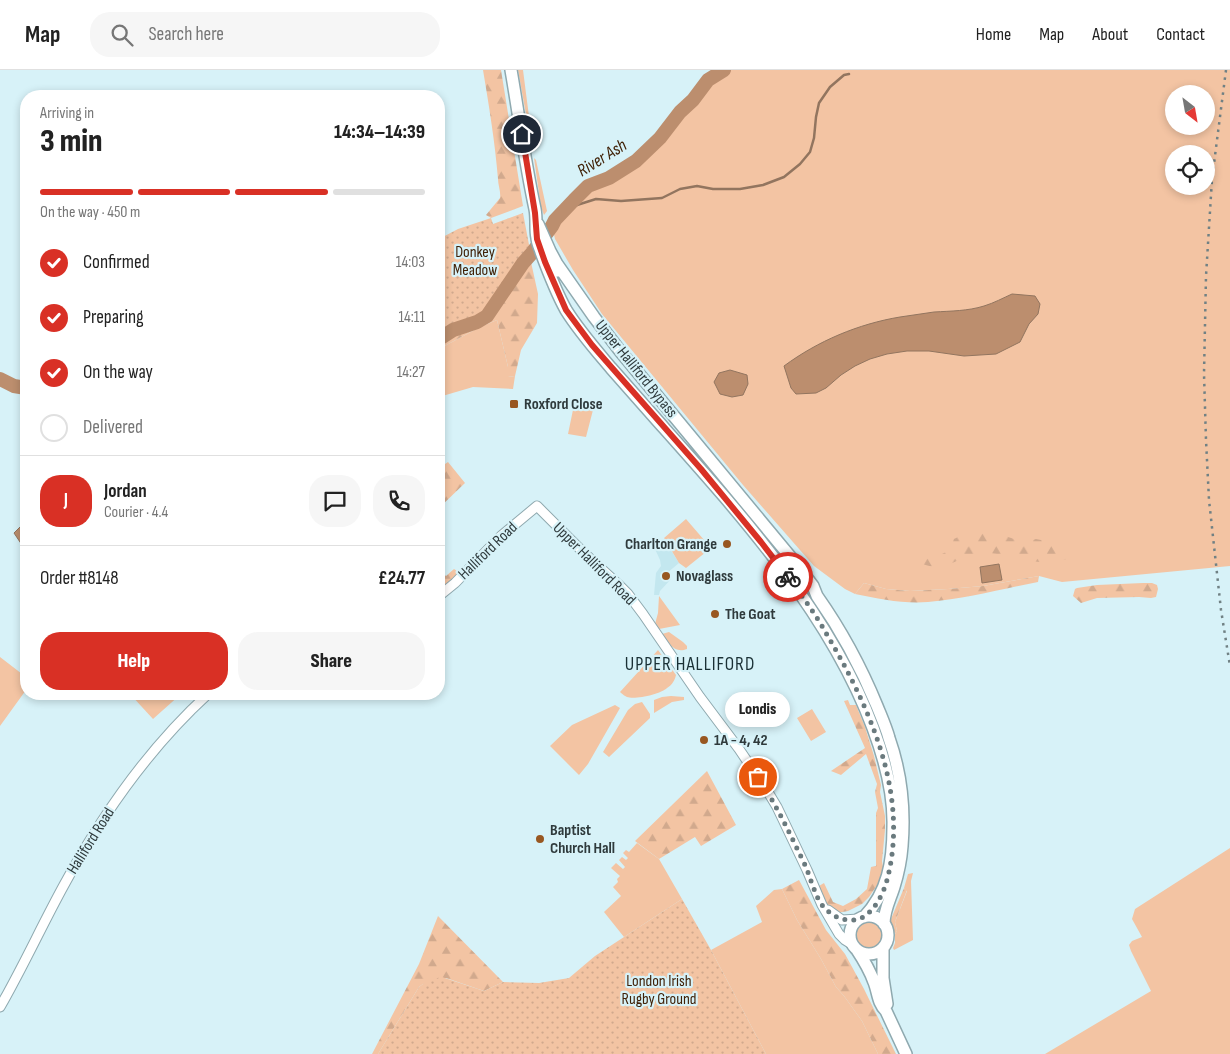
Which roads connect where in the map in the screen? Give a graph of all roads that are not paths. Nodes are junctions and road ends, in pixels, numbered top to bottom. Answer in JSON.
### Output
{"nodes":[{"id":1,"x":511,"y":70,"type":"edge"},
{"id":2,"x":541,"y":241,"type":"junction"},
{"id":3,"x":557,"y":264,"type":"junction"},
{"id":4,"x":561,"y":299,"type":"junction"},
{"id":5,"x":537,"y":506,"type":"joint"},
{"id":6,"x":445,"y":591,"type":"edge"},
{"id":7,"x":202,"y":700,"type":"edge"},
{"id":8,"x":822,"y":905,"type":"junction"},
{"id":9,"x":862,"y":918,"type":"junction"},
{"id":10,"x":884,"y":924,"type":"junction"},
{"id":11,"x":855,"y":948,"type":"junction"},
{"id":12,"x":883,"y":948,"type":"junction"},
{"id":13,"x":0,"y":1007,"type":"edge"},
{"id":14,"x":886,"y":1011,"type":"junction"},
{"id":15,"x":906,"y":1054,"type":"edge"}],
"edges":[{"from":1,"to":2,"type":"main road"},
{"from":2,"to":3,"type":"main road"},
{"from":2,"to":4,"type":"main road","name":"Upper Halliford Bypass"},
{"from":3,"to":4,"type":"main road"},
{"from":3,"to":10,"type":"main road","name":"Upper Halliford Bypass"},
{"from":4,"to":9,"type":"main road","name":"Upper Halliford Bypass"},
{"from":5,"to":6,"type":"street","name":"Halliford Road"},
{"from":5,"to":8,"type":"street","name":"Upper Halliford Road"},
{"from":7,"to":13,"type":"street","name":"Halliford Road"},
{"from":8,"to":9,"type":"street","name":"Upper Halliford Road"},
{"from":8,"to":11,"type":"street","name":"Upper Halliford Road"},
{"from":9,"to":10,"type":"main road"},
{"from":9,"to":11,"type":"main road"},
{"from":10,"to":12,"type":"main road"},
{"from":11,"to":12,"type":"main road"},
{"from":11,"to":14,"type":"main road","name":"Upper Halliford Road"},
{"from":12,"to":14,"type":"main road","name":"Upper Halliford Road"},
{"from":14,"to":15,"type":"main road","name":"Upper Halliford Road"}]}
